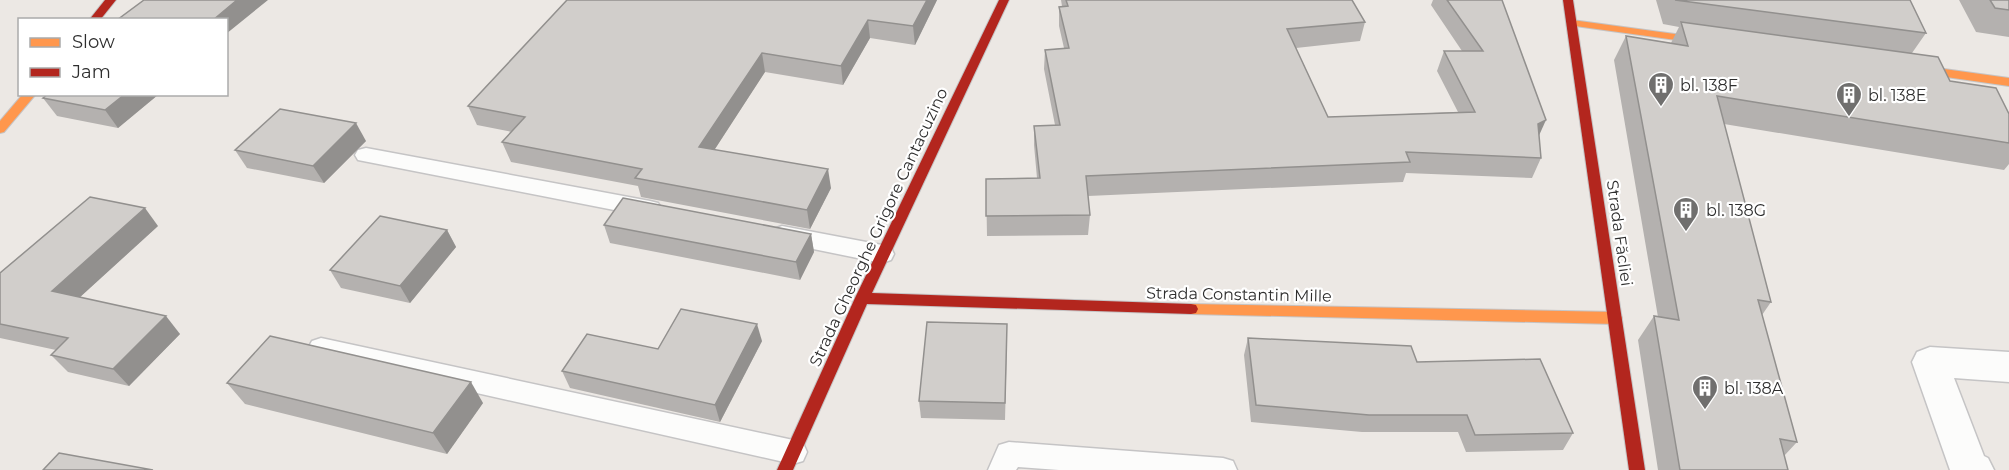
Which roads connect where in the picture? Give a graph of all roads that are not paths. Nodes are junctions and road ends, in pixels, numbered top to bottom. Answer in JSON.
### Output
{"nodes":[{"id":1,"x":111,"y":0,"type":"edge"},
{"id":2,"x":1004,"y":0,"type":"edge"},
{"id":3,"x":1569,"y":0,"type":"edge"},
{"id":4,"x":96,"y":18,"type":"edge"},
{"id":5,"x":1572,"y":23,"type":"junction"},
{"id":6,"x":1738,"y":45,"type":"edge"},
{"id":7,"x":1891,"y":66,"type":"edge"},
{"id":8,"x":2009,"y":82,"type":"edge"},
{"id":9,"x":28,"y":96,"type":"edge"},
{"id":10,"x":0,"y":129,"type":"edge"},
{"id":11,"x":366,"y":155,"type":"dead end"},
{"id":12,"x":671,"y":213,"type":"edge"},
{"id":13,"x":765,"y":231,"type":"edge"},
{"id":14,"x":882,"y":254,"type":"junction"},
{"id":15,"x":862,"y":298,"type":"junction"},
{"id":16,"x":1615,"y":318,"type":"junction"},
{"id":17,"x":316,"y":347,"type":"edge"},
{"id":18,"x":2009,"y":367,"type":"edge"},
{"id":19,"x":789,"y":461,"type":"edge"},
{"id":20,"x":1002,"y":470,"type":"edge"},
{"id":21,"x":1223,"y":470,"type":"edge"},
{"id":22,"x":1637,"y":470,"type":"edge"},
{"id":23,"x":1974,"y":470,"type":"edge"}],
"edges":[{"from":1,"to":4,"type":"street"},
{"from":2,"to":14,"type":"street","name":"Strada Gheorghe Grigore Cantacuzino"},
{"from":3,"to":5,"type":"street","name":"Strada Făcliei"},
{"from":5,"to":6,"type":"street"},
{"from":5,"to":16,"type":"street","name":"Strada Făcliei"},
{"from":7,"to":8,"type":"street"},
{"from":9,"to":10,"type":"street"},
{"from":11,"to":12,"type":"lane"},
{"from":13,"to":14,"type":"lane"},
{"from":14,"to":15,"type":"street","name":"Strada Gheorghe Grigore Cantacuzino"},
{"from":15,"to":16,"type":"street","name":"Strada Constantin Mille"},
{"from":15,"to":19,"type":"street","name":"Strada Gheorghe Grigore Cantacuzino"},
{"from":16,"to":22,"type":"street","name":"Strada Făcliei"},
{"from":17,"to":19,"type":"lane"},
{"from":18,"to":23,"type":"street"},
{"from":20,"to":21,"type":"lane"}]}
